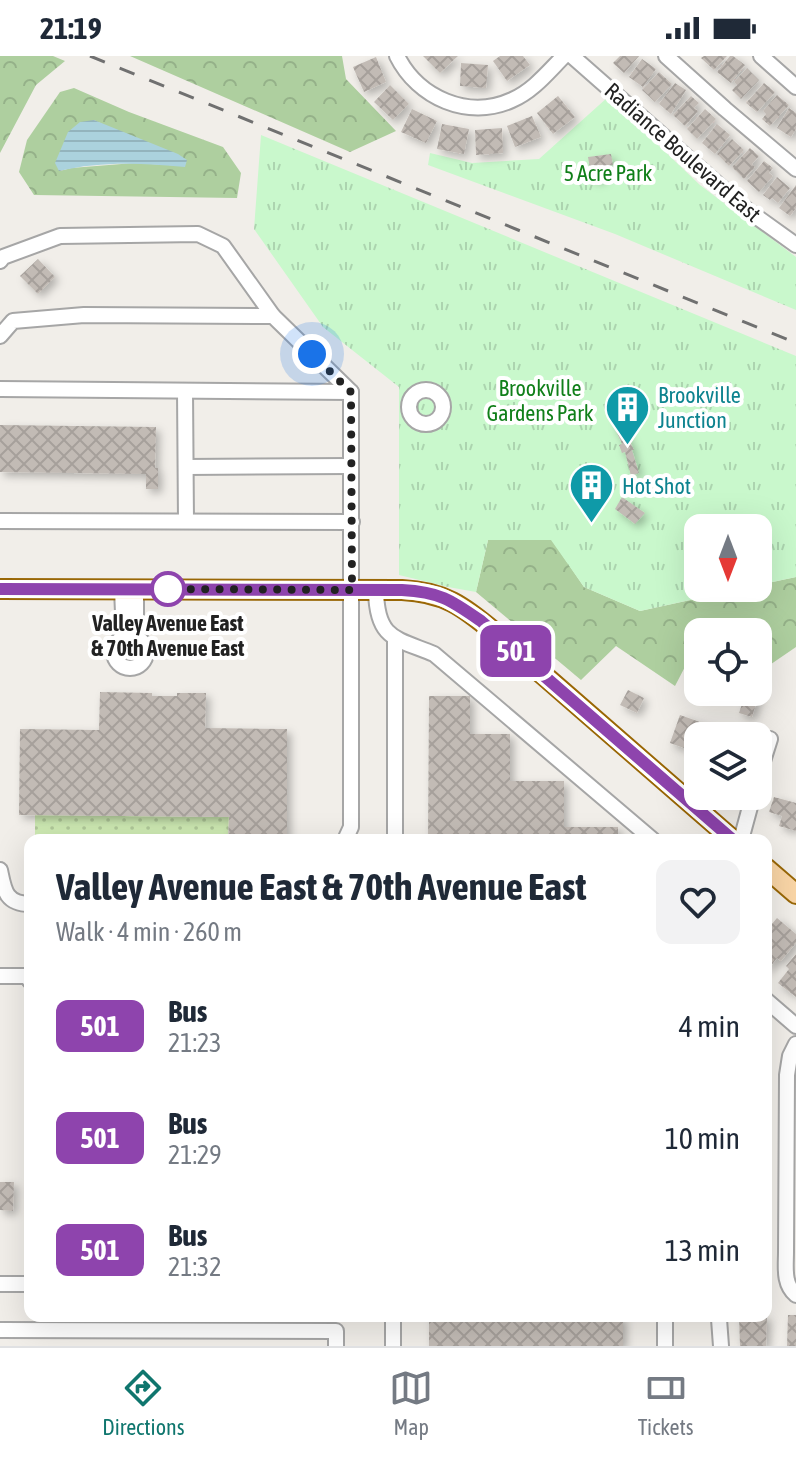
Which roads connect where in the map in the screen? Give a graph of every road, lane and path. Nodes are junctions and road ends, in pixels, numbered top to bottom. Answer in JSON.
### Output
{"nodes":[{"id":1,"x":397,"y":56,"type":"edge"},
{"id":2,"x":564,"y":56,"type":"edge"},
{"id":3,"x":572,"y":56,"type":"edge"},
{"id":4,"x":666,"y":56,"type":"edge"},
{"id":5,"x":761,"y":56,"type":"edge"},
{"id":6,"x":796,"y":87,"type":"edge"},
{"id":7,"x":796,"y":169,"type":"edge"},
{"id":8,"x":796,"y":245,"type":"edge"},
{"id":9,"x":0,"y":261,"type":"edge"},
{"id":10,"x":273,"y":316,"type":"junction"},
{"id":11,"x":0,"y":336,"type":"edge"},
{"id":12,"x":0,"y":389,"type":"edge"},
{"id":13,"x":185,"y":391,"type":"junction"},
{"id":14,"x":351,"y":392,"type":"junction"},
{"id":15,"x":351,"y":466,"type":"junction"},
{"id":16,"x":186,"y":467,"type":"junction"},
{"id":17,"x":0,"y":521,"type":"edge"},
{"id":18,"x":186,"y":521,"type":"junction"},
{"id":19,"x":352,"y":522,"type":"junction"},
{"id":20,"x":0,"y":589,"type":"edge"},
{"id":21,"x":129,"y":589,"type":"junction"},
{"id":22,"x":352,"y":590,"type":"junction"},
{"id":23,"x":376,"y":591,"type":"junction"},
{"id":24,"x":130,"y":637,"type":"dead end"},
{"id":25,"x":395,"y":638,"type":"junction"},
{"id":26,"x":749,"y":810,"type":"edge"},
{"id":27,"x":348,"y":834,"type":"edge"},
{"id":28,"x":395,"y":834,"type":"edge"},
{"id":29,"x":646,"y":834,"type":"edge"},
{"id":30,"x":726,"y":834,"type":"edge"},
{"id":31,"x":743,"y":834,"type":"edge"},
{"id":32,"x":0,"y":870,"type":"edge"},
{"id":33,"x":772,"y":873,"type":"edge"},
{"id":34,"x":796,"y":894,"type":"edge"},
{"id":35,"x":24,"y":904,"type":"edge"},
{"id":36,"x":0,"y":976,"type":"edge"},
{"id":37,"x":24,"y":976,"type":"edge"},
{"id":38,"x":772,"y":1005,"type":"edge"},
{"id":39,"x":796,"y":1026,"type":"edge"},
{"id":40,"x":796,"y":1044,"type":"edge"},
{"id":41,"x":791,"y":1255,"type":"edge"},
{"id":42,"x":0,"y":1284,"type":"edge"},
{"id":43,"x":24,"y":1284,"type":"edge"},
{"id":44,"x":796,"y":1295,"type":"edge"},
{"id":45,"x":393,"y":1322,"type":"edge"},
{"id":46,"x":665,"y":1322,"type":"edge"},
{"id":47,"x":719,"y":1322,"type":"edge"},
{"id":48,"x":0,"y":1330,"type":"edge"},
{"id":49,"x":336,"y":1346,"type":"edge"},
{"id":50,"x":393,"y":1346,"type":"edge"},
{"id":51,"x":665,"y":1346,"type":"edge"},
{"id":52,"x":721,"y":1346,"type":"edge"}],
"edges":[{"from":1,"to":2,"type":"street"},
{"from":3,"to":8,"type":"street","name":"Radiance Boulevard East"},
{"from":4,"to":7,"type":"street"},
{"from":5,"to":6,"type":"street"},
{"from":9,"to":10,"type":"street"},
{"from":10,"to":11,"type":"street"},
{"from":10,"to":14,"type":"street"},
{"from":12,"to":13,"type":"street"},
{"from":13,"to":14,"type":"street"},
{"from":13,"to":16,"type":"street"},
{"from":14,"to":15,"type":"street"},
{"from":15,"to":16,"type":"street"},
{"from":15,"to":19,"type":"street"},
{"from":16,"to":18,"type":"street"},
{"from":17,"to":18,"type":"street"},
{"from":18,"to":19,"type":"street"},
{"from":19,"to":22,"type":"street"},
{"from":20,"to":21,"type":"main road"},
{"from":21,"to":22,"type":"main road"},
{"from":21,"to":24,"type":"street"},
{"from":22,"to":23,"type":"main road"},
{"from":22,"to":27,"type":"street"},
{"from":23,"to":25,"type":"street"},
{"from":23,"to":30,"type":"main road"},
{"from":25,"to":28,"type":"street"},
{"from":25,"to":29,"type":"street"},
{"from":26,"to":31,"type":"street"},
{"from":32,"to":35,"type":"street"},
{"from":33,"to":34,"type":"main road"},
{"from":36,"to":37,"type":"street"},
{"from":38,"to":39,"type":"street"},
{"from":40,"to":41,"type":"street"},
{"from":41,"to":44,"type":"street"},
{"from":42,"to":43,"type":"street"},
{"from":45,"to":50,"type":"street"},
{"from":46,"to":51,"type":"street"},
{"from":47,"to":52,"type":"street"},
{"from":48,"to":49,"type":"street"}]}
